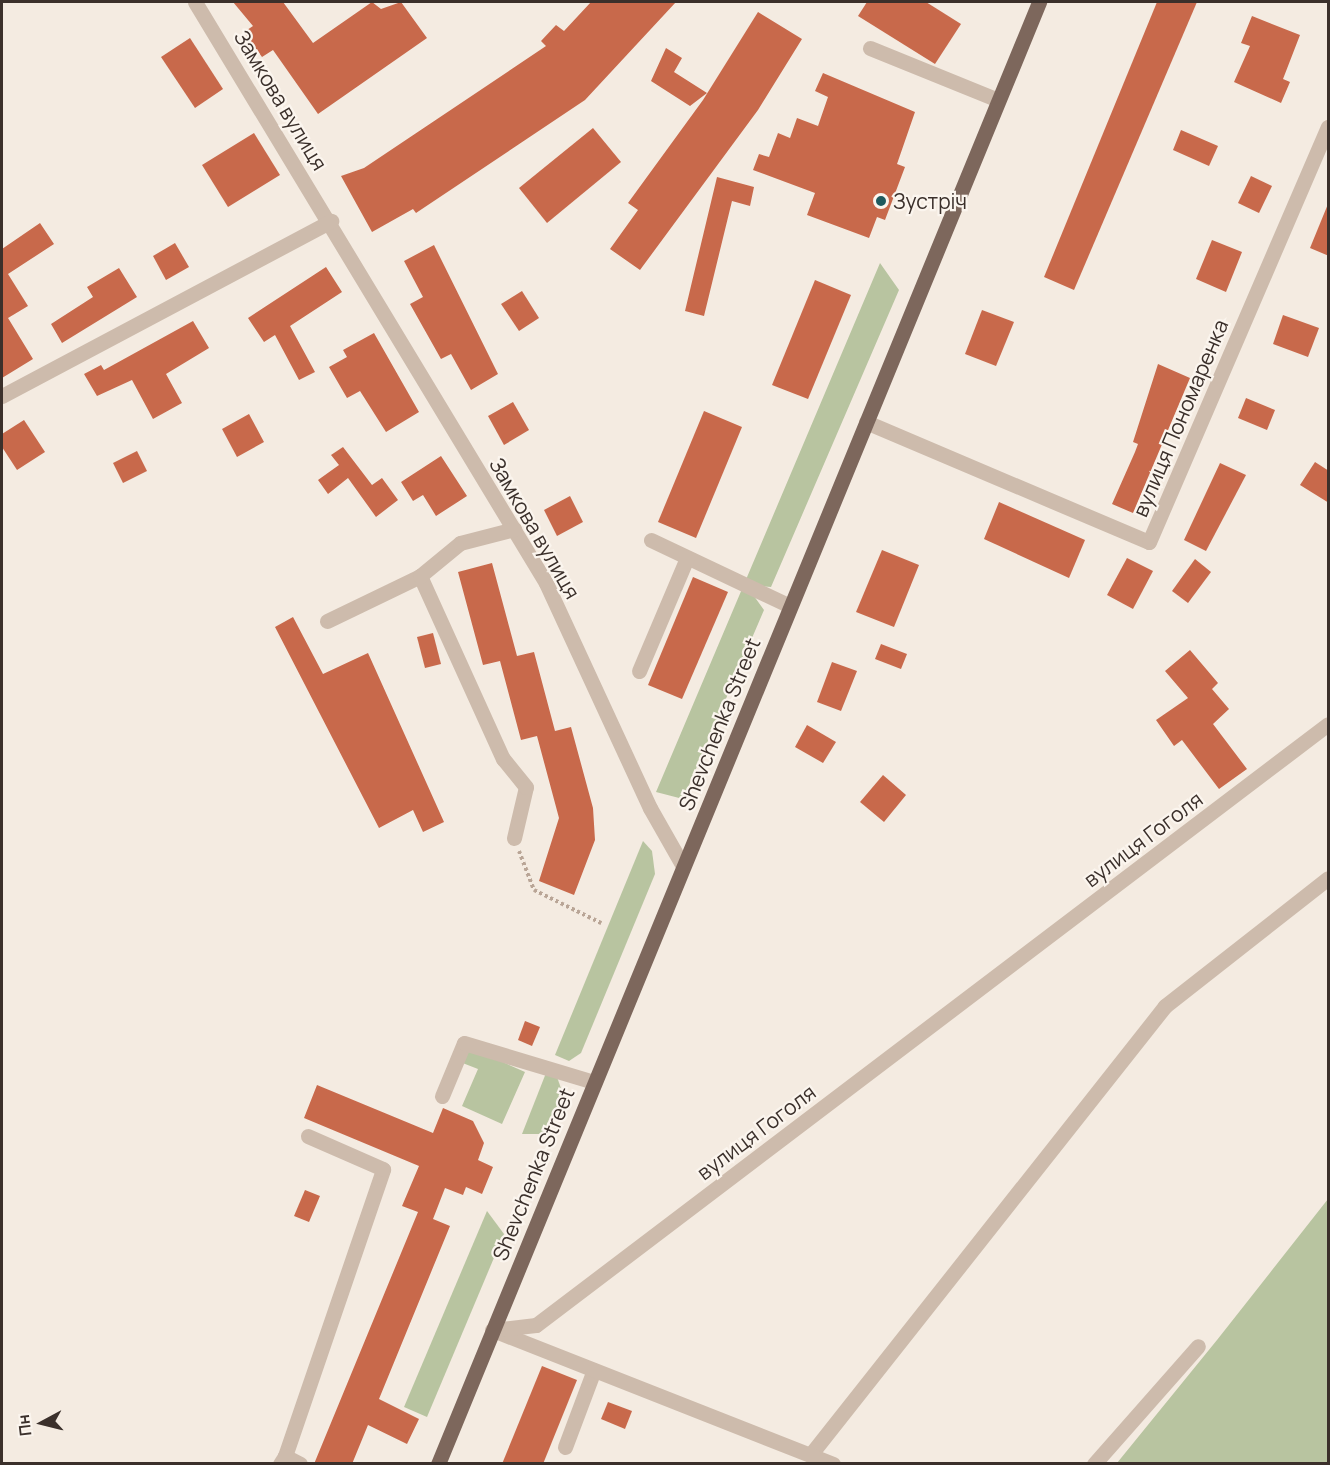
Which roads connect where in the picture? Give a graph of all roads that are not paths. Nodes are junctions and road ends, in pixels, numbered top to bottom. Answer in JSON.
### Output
{"nodes":[{"id":1,"x":195,"y":2,"type":"edge"},
{"id":2,"x":1039,"y":2,"type":"edge"},
{"id":3,"x":870,"y":48,"type":"dead end"},
{"id":4,"x":998,"y":100,"type":"junction"},
{"id":5,"x":1329,"y":127,"type":"edge"},
{"id":6,"x":331,"y":221,"type":"junction"},
{"id":7,"x":2,"y":396,"type":"edge"},
{"id":8,"x":866,"y":422,"type":"junction"},
{"id":9,"x":514,"y":529,"type":"junction"},
{"id":10,"x":651,"y":540,"type":"dead end"},
{"id":11,"x":687,"y":558,"type":"junction"},
{"id":12,"x":420,"y":576,"type":"junction"},
{"id":13,"x":790,"y":606,"type":"junction"},
{"id":14,"x":327,"y":621,"type":"dead end"},
{"id":15,"x":639,"y":671,"type":"dead end"},
{"id":16,"x":1329,"y":724,"type":"edge"},
{"id":17,"x":514,"y":838,"type":"road end"},
{"id":18,"x":683,"y":866,"type":"junction"},
{"id":19,"x":1329,"y":878,"type":"edge"},
{"id":20,"x":594,"y":1082,"type":"junction"},
{"id":21,"x":442,"y":1095,"type":"dead end"},
{"id":22,"x":308,"y":1136,"type":"dead end"},
{"id":23,"x":492,"y":1330,"type":"junction"},
{"id":24,"x":1197,"y":1346,"type":"dead end"},
{"id":25,"x":594,"y":1370,"type":"junction"},
{"id":26,"x":565,"y":1447,"type":"dead end"},
{"id":27,"x":811,"y":1454,"type":"junction"},
{"id":28,"x":283,"y":1460,"type":"edge"},
{"id":29,"x":300,"y":1464,"type":"edge"},
{"id":30,"x":438,"y":1464,"type":"edge"},
{"id":31,"x":833,"y":1464,"type":"edge"},
{"id":32,"x":1094,"y":1464,"type":"edge"}],
"edges":[{"from":1,"to":6,"type":"street","name":"Замкова вулиця"},
{"from":2,"to":4,"type":"main road","name":"Shevchenka Street"},
{"from":3,"to":4,"type":"street"},
{"from":4,"to":8,"type":"main road","name":"Shevchenka Street"},
{"from":5,"to":8,"type":"street","name":"вулиця Пономаренка"},
{"from":6,"to":7,"type":"street"},
{"from":6,"to":9,"type":"street","name":"Замкова вулиця"},
{"from":8,"to":13,"type":"main road","name":"Shevchenka Street"},
{"from":9,"to":12,"type":"street"},
{"from":9,"to":18,"type":"street","name":"Замкова вулиця"},
{"from":10,"to":11,"type":"street"},
{"from":11,"to":13,"type":"street"},
{"from":11,"to":15,"type":"street"},
{"from":12,"to":14,"type":"street"},
{"from":12,"to":17,"type":"street"},
{"from":13,"to":18,"type":"main road","name":"Shevchenka Street"},
{"from":16,"to":23,"type":"street","name":"вулиця Гоголя"},
{"from":18,"to":20,"type":"main road","name":"Shevchenka Street"},
{"from":19,"to":27,"type":"street"},
{"from":20,"to":21,"type":"street"},
{"from":20,"to":23,"type":"main road","name":"Shevchenka Street"},
{"from":22,"to":28,"type":"street"},
{"from":23,"to":25,"type":"street"},
{"from":23,"to":30,"type":"main road","name":"Shevchenka Street"},
{"from":24,"to":32,"type":"street"},
{"from":25,"to":26,"type":"street"},
{"from":25,"to":27,"type":"street"},
{"from":27,"to":31,"type":"street"},
{"from":28,"to":29,"type":"street"}]}
